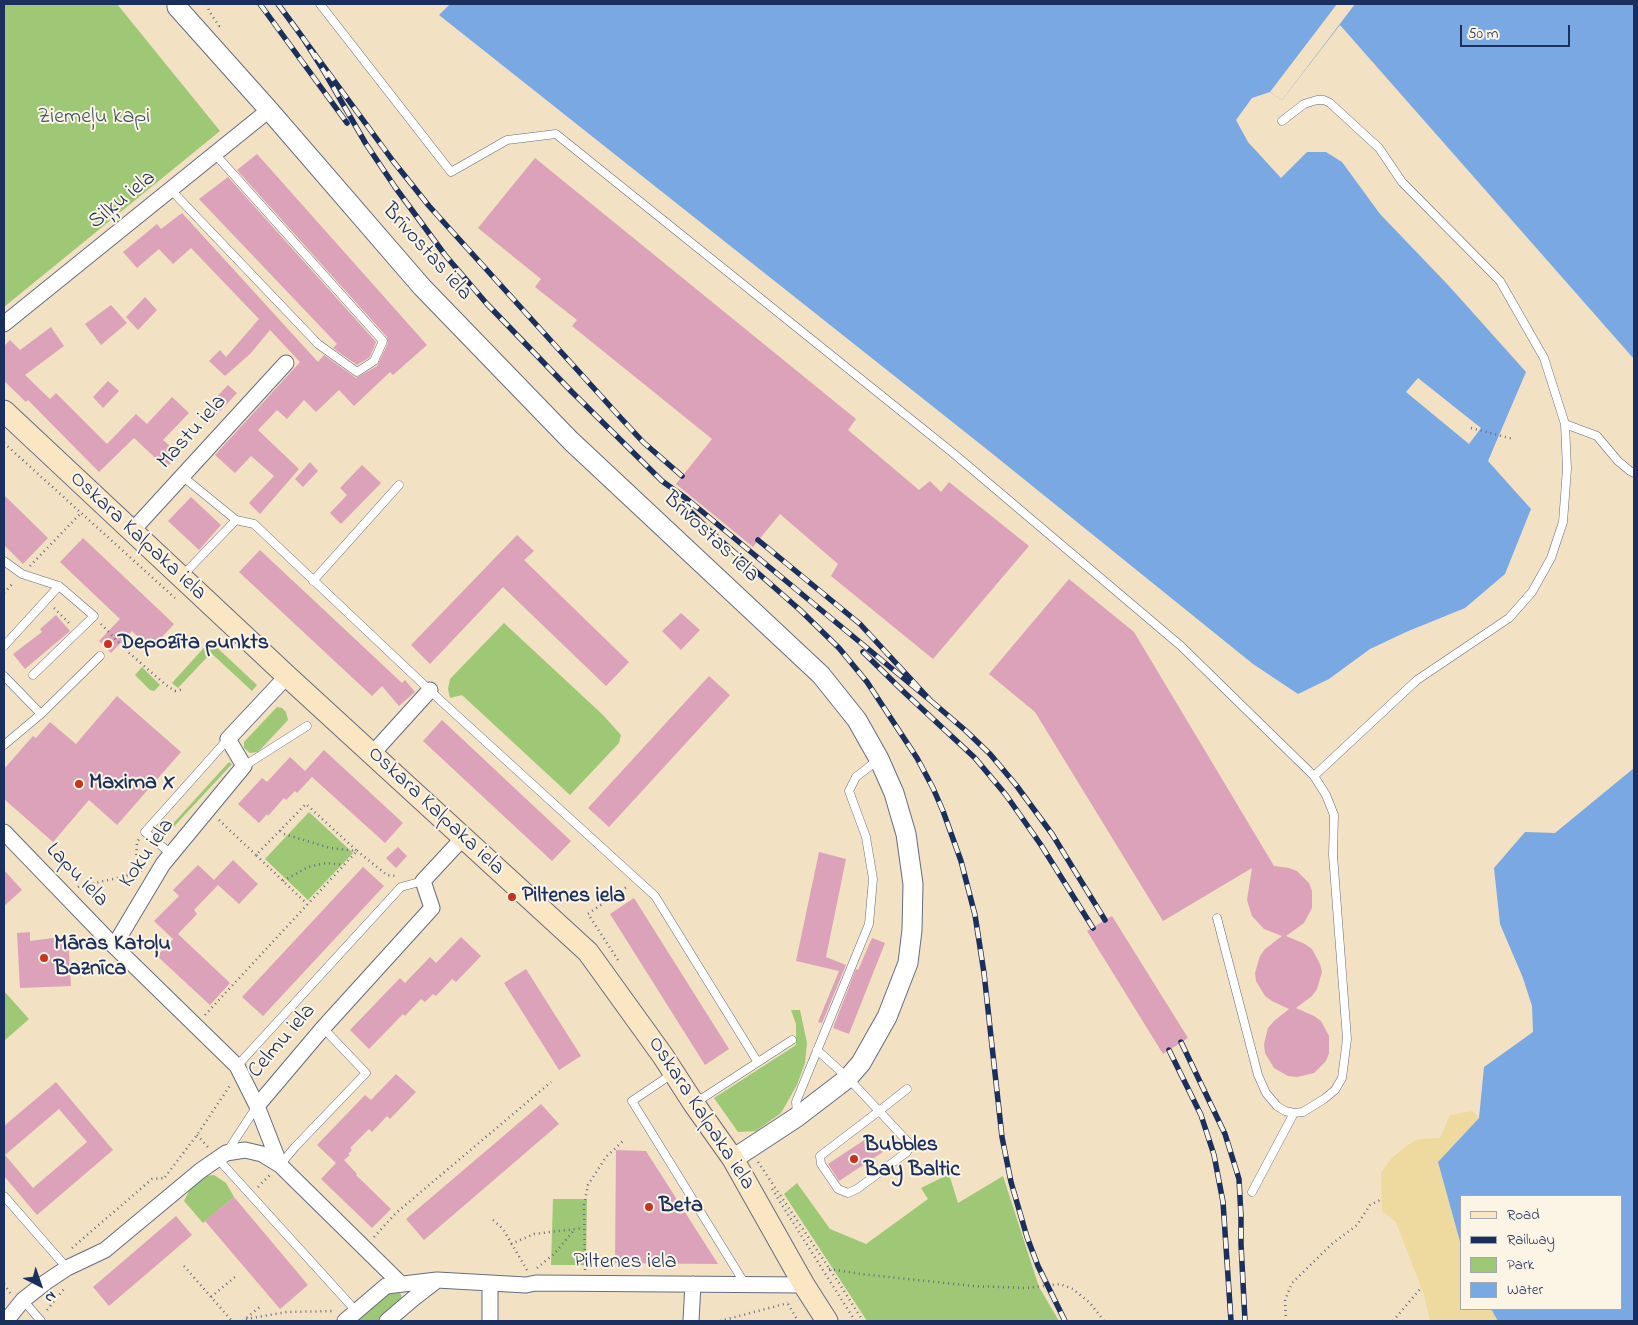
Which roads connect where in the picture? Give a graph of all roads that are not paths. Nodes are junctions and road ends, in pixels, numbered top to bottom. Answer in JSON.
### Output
{"nodes":[{"id":1,"x":320,"y":4,"type":"edge"},
{"id":2,"x":176,"y":5,"type":"edge"},
{"id":3,"x":270,"y":110,"type":"junction"},
{"id":4,"x":1282,"y":121,"type":"dead end"},
{"id":5,"x":215,"y":154,"type":"junction"},
{"id":6,"x":171,"y":190,"type":"junction"},
{"id":7,"x":4,"y":324,"type":"edge"},
{"id":8,"x":286,"y":363,"type":"dead end"},
{"id":9,"x":4,"y":411,"type":"edge"},
{"id":10,"x":1564,"y":424,"type":"junction"},
{"id":11,"x":1634,"y":473,"type":"edge"},
{"id":12,"x":182,"y":476,"type":"junction"},
{"id":13,"x":399,"y":485,"type":"dead end"},
{"id":14,"x":236,"y":520,"type":"junction"},
{"id":15,"x":132,"y":531,"type":"junction"},
{"id":16,"x":4,"y":561,"type":"edge"},
{"id":17,"x":181,"y":578,"type":"junction"},
{"id":18,"x":313,"y":581,"type":"junction"},
{"id":19,"x":60,"y":586,"type":"junction"},
{"id":20,"x":4,"y":646,"type":"edge"},
{"id":21,"x":100,"y":656,"type":"dead end"},
{"id":22,"x":4,"y":676,"type":"edge"},
{"id":23,"x":32,"y":676,"type":"dead end"},
{"id":24,"x":287,"y":676,"type":"junction"},
{"id":25,"x":430,"y":690,"type":"junction"},
{"id":26,"x":41,"y":714,"type":"junction"},
{"id":27,"x":307,"y":726,"type":"dead end"},
{"id":28,"x":228,"y":739,"type":"junction"},
{"id":29,"x":4,"y":745,"type":"edge"},
{"id":30,"x":372,"y":754,"type":"junction"},
{"id":31,"x":879,"y":759,"type":"junction"},
{"id":32,"x":244,"y":766,"type":"junction"},
{"id":33,"x":1314,"y":776,"type":"junction"},
{"id":34,"x":4,"y":832,"type":"edge"},
{"id":35,"x":463,"y":838,"type":"junction"},
{"id":36,"x":167,"y":859,"type":"junction"},
{"id":37,"x":423,"y":881,"type":"junction"},
{"id":38,"x":1217,"y":918,"type":"dead end"},
{"id":39,"x":114,"y":946,"type":"junction"},
{"id":40,"x":323,"y":1028,"type":"junction"},
{"id":41,"x":792,"y":1040,"type":"dead end"},
{"id":42,"x":817,"y":1050,"type":"junction"},
{"id":43,"x":757,"y":1061,"type":"junction"},
{"id":44,"x":237,"y":1066,"type":"junction"},
{"id":45,"x":674,"y":1073,"type":"junction"},
{"id":46,"x":848,"y":1078,"type":"junction"},
{"id":47,"x":908,"y":1089,"type":"dead end"},
{"id":48,"x":694,"y":1104,"type":"junction"},
{"id":49,"x":256,"y":1106,"type":"junction"},
{"id":50,"x":879,"y":1111,"type":"junction"},
{"id":51,"x":1294,"y":1113,"type":"junction"},
{"id":52,"x":798,"y":1117,"type":"junction"},
{"id":53,"x":740,"y":1155,"type":"junction"},
{"id":54,"x":222,"y":1156,"type":"junction"},
{"id":55,"x":280,"y":1165,"type":"junction"},
{"id":56,"x":1252,"y":1192,"type":"dead end"},
{"id":57,"x":4,"y":1196,"type":"edge"},
{"id":58,"x":63,"y":1264,"type":"junction"},
{"id":59,"x":437,"y":1280,"type":"junction"},
{"id":60,"x":400,"y":1284,"type":"junction"},
{"id":61,"x":490,"y":1284,"type":"junction"},
{"id":62,"x":693,"y":1284,"type":"junction"},
{"id":63,"x":804,"y":1285,"type":"junction"},
{"id":64,"x":746,"y":1286,"type":"junction"},
{"id":65,"x":23,"y":1300,"type":"junction"},
{"id":66,"x":351,"y":1316,"type":"edge"},
{"id":67,"x":6,"y":1321,"type":"edge"},
{"id":68,"x":41,"y":1321,"type":"edge"},
{"id":69,"x":387,"y":1321,"type":"edge"},
{"id":70,"x":490,"y":1321,"type":"edge"},
{"id":71,"x":691,"y":1321,"type":"edge"},
{"id":72,"x":828,"y":1321,"type":"edge"}],
"edges":[{"from":1,"to":33,"type":"lane"},
{"from":2,"to":3,"type":"street","name":"Brīvostas iela"},
{"from":3,"to":5,"type":"street","name":"Siļķu iela"},
{"from":3,"to":31,"type":"street","name":"Brīvostas iela"},
{"from":4,"to":10,"type":"lane"},
{"from":5,"to":6,"type":"street","name":"Siļķu iela"},
{"from":5,"to":6,"type":"lane"},
{"from":6,"to":7,"type":"street","name":"Siļķu iela"},
{"from":8,"to":12,"type":"street","name":"Mastu iela"},
{"from":9,"to":15,"type":"main road","name":"Oskara Kalpaka iela"},
{"from":10,"to":11,"type":"lane"},
{"from":10,"to":33,"type":"lane"},
{"from":12,"to":14,"type":"lane"},
{"from":12,"to":15,"type":"street","name":"Mastu iela"},
{"from":13,"to":18,"type":"lane"},
{"from":14,"to":17,"type":"lane"},
{"from":14,"to":18,"type":"lane"},
{"from":15,"to":17,"type":"main road","name":"Oskara Kalpaka iela"},
{"from":16,"to":19,"type":"lane"},
{"from":17,"to":24,"type":"main road","name":"Oskara Kalpaka iela"},
{"from":18,"to":25,"type":"lane"},
{"from":19,"to":20,"type":"lane"},
{"from":19,"to":23,"type":"lane"},
{"from":21,"to":26,"type":"lane"},
{"from":22,"to":26,"type":"lane"},
{"from":24,"to":28,"type":"street"},
{"from":24,"to":30,"type":"main road","name":"Oskara Kalpaka iela"},
{"from":25,"to":30,"type":"street"},
{"from":25,"to":43,"type":"lane"},
{"from":26,"to":29,"type":"lane"},
{"from":27,"to":32,"type":"lane"},
{"from":28,"to":32,"type":"street"},
{"from":28,"to":36,"type":"lane"},
{"from":30,"to":35,"type":"main road","name":"Oskara Kalpaka iela"},
{"from":31,"to":42,"type":"lane"},
{"from":31,"to":46,"type":"street","name":"Brīvostas iela"},
{"from":32,"to":36,"type":"street","name":"Koku iela"},
{"from":33,"to":51,"type":"lane"},
{"from":34,"to":39,"type":"street","name":"Lapu iela"},
{"from":35,"to":37,"type":"street"},
{"from":35,"to":45,"type":"main road","name":"Oskara Kalpaka iela"},
{"from":36,"to":39,"type":"street","name":"Koku iela"},
{"from":37,"to":40,"type":"street","name":"Celmu iela"},
{"from":37,"to":44,"type":"lane"},
{"from":38,"to":51,"type":"lane"},
{"from":39,"to":44,"type":"street","name":"Lapu iela"},
{"from":40,"to":49,"type":"street","name":"Celmu iela"},
{"from":40,"to":55,"type":"lane"},
{"from":41,"to":43,"type":"lane"},
{"from":42,"to":46,"type":"lane"},
{"from":42,"to":52,"type":"lane"},
{"from":43,"to":48,"type":"lane"},
{"from":44,"to":49,"type":"street","name":"Lapu iela"},
{"from":45,"to":48,"type":"main road","name":"Oskara Kalpaka iela"},
{"from":45,"to":64,"type":"lane"},
{"from":46,"to":50,"type":"lane"},
{"from":46,"to":52,"type":"street","name":"Brīvostas iela"},
{"from":47,"to":50,"type":"lane"},
{"from":48,"to":53,"type":"main road","name":"Oskara Kalpaka iela"},
{"from":49,"to":54,"type":"lane"},
{"from":49,"to":55,"type":"street","name":"Celmu iela"},
{"from":50,"to":50,"type":"lane"},
{"from":51,"to":56,"type":"lane"},
{"from":52,"to":53,"type":"street","name":"Brīvostas iela"},
{"from":53,"to":63,"type":"main road","name":"Oskara Kalpaka iela"},
{"from":54,"to":55,"type":"street"},
{"from":54,"to":58,"type":"street"},
{"from":54,"to":66,"type":"lane"},
{"from":55,"to":60,"type":"street"},
{"from":57,"to":58,"type":"lane"},
{"from":58,"to":65,"type":"street"},
{"from":59,"to":60,"type":"street","name":"Piltenes iela"},
{"from":59,"to":61,"type":"street","name":"Piltenes iela"},
{"from":59,"to":69,"type":"street"},
{"from":60,"to":66,"type":"street","name":"Piltenes iela"},
{"from":61,"to":62,"type":"street","name":"Piltenes iela"},
{"from":61,"to":70,"type":"street"},
{"from":62,"to":64,"type":"street","name":"Piltenes iela"},
{"from":62,"to":71,"type":"street","name":"Piltenes iela"},
{"from":63,"to":64,"type":"street","name":"Piltenes iela"},
{"from":63,"to":72,"type":"main road","name":"Oskara Kalpaka iela"},
{"from":65,"to":67,"type":"street"},
{"from":65,"to":68,"type":"lane"}]}
